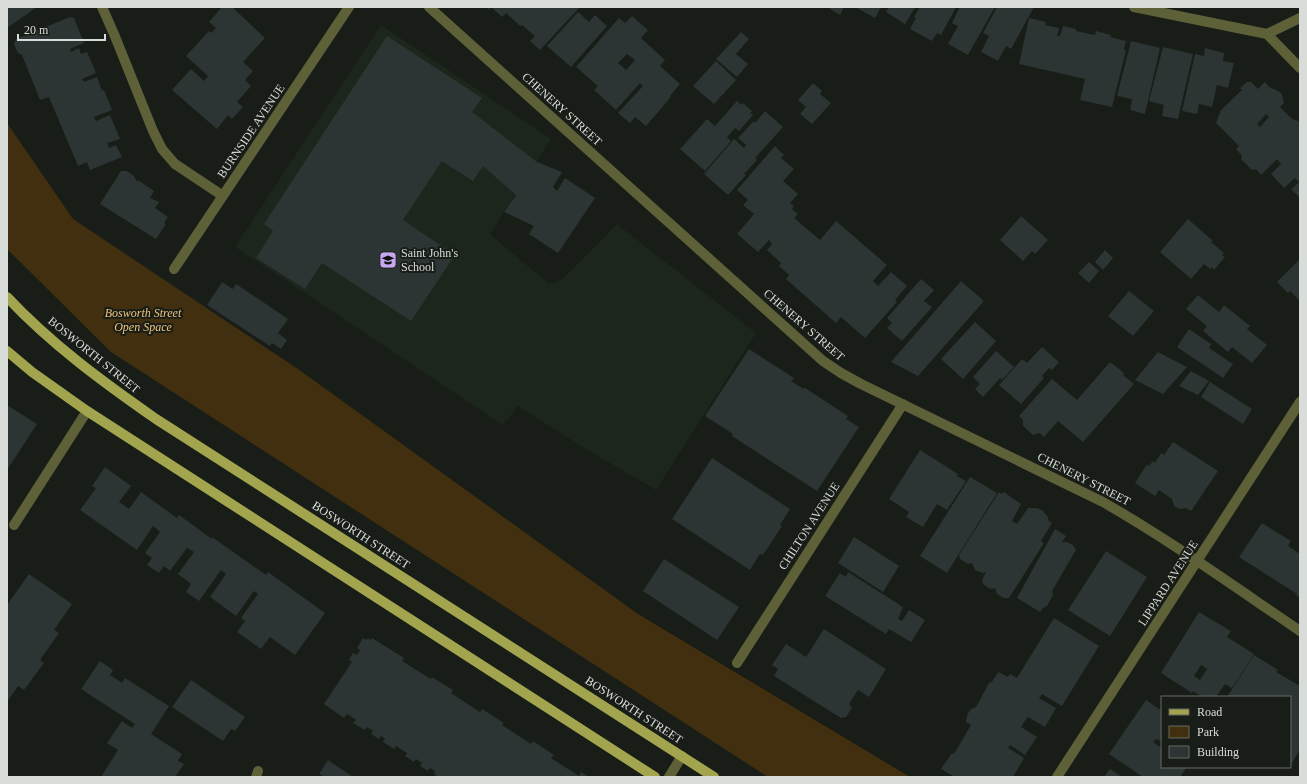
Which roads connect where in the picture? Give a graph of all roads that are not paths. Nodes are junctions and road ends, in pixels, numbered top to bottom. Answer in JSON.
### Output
{"nodes":[{"id":1,"x":102,"y":7,"type":"edge"},
{"id":2,"x":349,"y":7,"type":"edge"},
{"id":3,"x":429,"y":7,"type":"edge"},
{"id":4,"x":1134,"y":7,"type":"edge"},
{"id":5,"x":1300,"y":18,"type":"edge"},
{"id":6,"x":1267,"y":34,"type":"junction"},
{"id":7,"x":1300,"y":68,"type":"edge"},
{"id":8,"x":223,"y":196,"type":"junction"},
{"id":9,"x":174,"y":269,"type":"dead end"},
{"id":10,"x":7,"y":297,"type":"edge"},
{"id":11,"x":7,"y":351,"type":"edge"},
{"id":12,"x":1300,"y":402,"type":"edge"},
{"id":13,"x":903,"y":404,"type":"junction"},
{"id":14,"x":87,"y":411,"type":"junction"},
{"id":15,"x":14,"y":526,"type":"dead end"},
{"id":16,"x":1197,"y":561,"type":"junction"},
{"id":17,"x":1300,"y":631,"type":"edge"},
{"id":18,"x":737,"y":663,"type":"dead end"},
{"id":19,"x":682,"y":756,"type":"junction"},
{"id":20,"x":655,"y":777,"type":"edge"},
{"id":21,"x":669,"y":777,"type":"edge"},
{"id":22,"x":714,"y":777,"type":"edge"},
{"id":23,"x":1057,"y":777,"type":"edge"}],
"edges":[{"from":1,"to":8,"type":"street"},
{"from":2,"to":8,"type":"street","name":"BURNSIDE AVENUE"},
{"from":3,"to":13,"type":"street","name":"CHENERY STREET"},
{"from":4,"to":6,"type":"street"},
{"from":5,"to":6,"type":"street"},
{"from":6,"to":7,"type":"street"},
{"from":8,"to":9,"type":"street","name":"BURNSIDE AVENUE"},
{"from":10,"to":19,"type":"main road","name":"BOSWORTH STREET"},
{"from":11,"to":14,"type":"main road"},
{"from":12,"to":16,"type":"street","name":"LIPPARD AVENUE"},
{"from":13,"to":16,"type":"street","name":"CHENERY STREET"},
{"from":13,"to":18,"type":"street","name":"CHILTON AVENUE"},
{"from":14,"to":15,"type":"street"},
{"from":14,"to":20,"type":"main road"},
{"from":16,"to":17,"type":"street","name":"CHENERY STREET"},
{"from":16,"to":23,"type":"street","name":"LIPPARD AVENUE"},
{"from":19,"to":21,"type":"street"},
{"from":19,"to":22,"type":"main road","name":"BOSWORTH STREET"}]}
